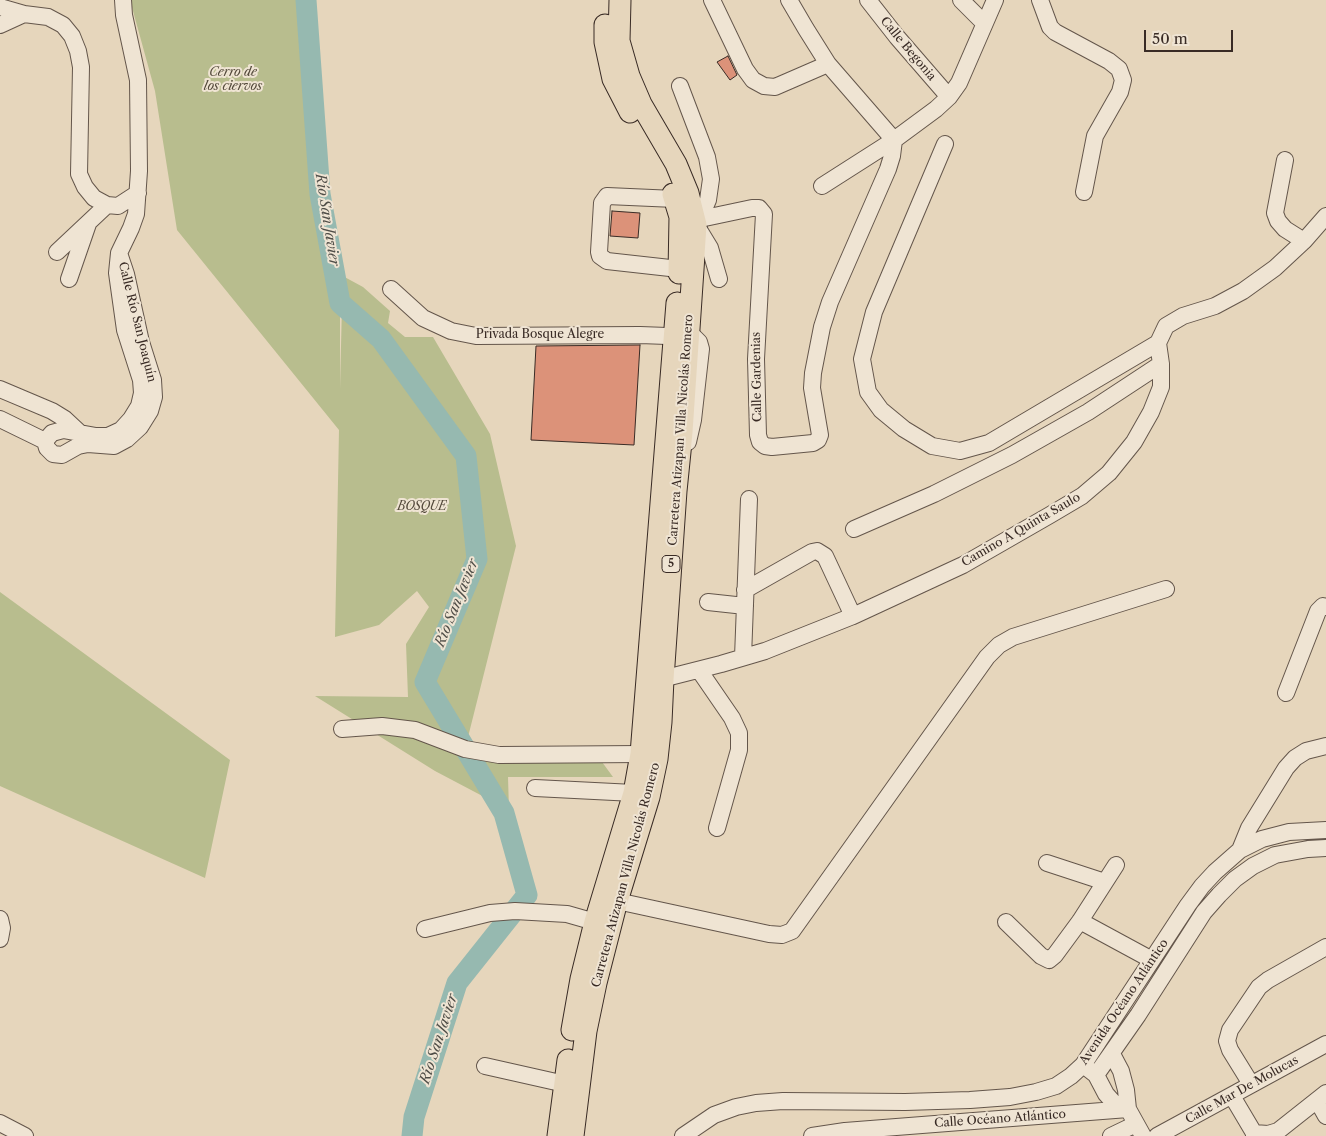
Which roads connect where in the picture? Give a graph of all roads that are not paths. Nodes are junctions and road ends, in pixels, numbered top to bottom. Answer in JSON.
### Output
{"nodes":[{"id":1,"x":124,"y":0,"type":"edge"},
{"id":2,"x":605,"y":0,"type":"edge"},
{"id":3,"x":620,"y":0,"type":"edge"},
{"id":4,"x":712,"y":0,"type":"edge"},
{"id":5,"x":789,"y":0,"type":"edge"},
{"id":6,"x":868,"y":0,"type":"edge"},
{"id":7,"x":961,"y":0,"type":"edge"},
{"id":8,"x":995,"y":0,"type":"edge"},
{"id":9,"x":1040,"y":0,"type":"edge"},
{"id":10,"x":0,"y":7,"type":"edge"},
{"id":11,"x":24,"y":14,"type":"junction"},
{"id":12,"x":984,"y":23,"type":"junction"},
{"id":13,"x":0,"y":25,"type":"edge"},
{"id":14,"x":828,"y":64,"type":"junction"},
{"id":15,"x":680,"y":86,"type":"dead end"},
{"id":16,"x":949,"y":97,"type":"junction"},
{"id":17,"x":894,"y":140,"type":"junction"},
{"id":18,"x":946,"y":144,"type":"dead end"},
{"id":19,"x":1285,"y":160,"type":"dead end"},
{"id":20,"x":822,"y":186,"type":"dead end"},
{"id":21,"x":1084,"y":192,"type":"dead end"},
{"id":22,"x":138,"y":193,"type":"junction"},
{"id":23,"x":675,"y":199,"type":"junction"},
{"id":24,"x":107,"y":206,"type":"junction"},
{"id":25,"x":1326,"y":216,"type":"edge"},
{"id":26,"x":89,"y":222,"type":"junction"},
{"id":27,"x":698,"y":222,"type":"junction"},
{"id":28,"x":1304,"y":241,"type":"junction"},
{"id":29,"x":57,"y":252,"type":"dead end"},
{"id":30,"x":119,"y":253,"type":"junction"},
{"id":31,"x":679,"y":269,"type":"junction"},
{"id":32,"x":69,"y":278,"type":"dead end"},
{"id":33,"x":719,"y":279,"type":"dead end"},
{"id":34,"x":391,"y":289,"type":"dead end"},
{"id":35,"x":682,"y":336,"type":"junction"},
{"id":36,"x":1158,"y":343,"type":"junction"},
{"id":37,"x":1161,"y":364,"type":"junction"},
{"id":38,"x":0,"y":389,"type":"edge"},
{"id":39,"x":0,"y":419,"type":"edge"},
{"id":40,"x":80,"y":433,"type":"junction"},
{"id":41,"x":45,"y":441,"type":"junction"},
{"id":42,"x":748,"y":499,"type":"dead end"},
{"id":43,"x":854,"y":529,"type":"dead end"},
{"id":44,"x":1166,"y":589,"type":"dead end"},
{"id":45,"x":745,"y":598,"type":"junction"},
{"id":46,"x":708,"y":602,"type":"dead end"},
{"id":47,"x":1326,"y":607,"type":"edge"},
{"id":48,"x":853,"y":616,"type":"junction"},
{"id":49,"x":743,"y":657,"type":"junction"},
{"id":50,"x":699,"y":670,"type":"junction"},
{"id":51,"x":654,"y":681,"type":"junction"},
{"id":52,"x":1286,"y":693,"type":"dead end"},
{"id":53,"x":653,"y":721,"type":"junction"},
{"id":54,"x":342,"y":729,"type":"dead end"},
{"id":55,"x":1326,"y":746,"type":"edge"},
{"id":56,"x":642,"y":754,"type":"junction"},
{"id":57,"x":535,"y":788,"type":"dead end"},
{"id":58,"x":634,"y":793,"type":"junction"},
{"id":59,"x":717,"y":828,"type":"dead end"},
{"id":60,"x":1326,"y":830,"type":"edge"},
{"id":61,"x":1326,"y":848,"type":"edge"},
{"id":62,"x":1240,"y":850,"type":"junction"},
{"id":63,"x":1047,"y":863,"type":"dead end"},
{"id":64,"x":1116,"y":865,"type":"dead end"},
{"id":65,"x":1105,"y":882,"type":"junction"},
{"id":66,"x":618,"y":901,"type":"junction"},
{"id":67,"x":0,"y":919,"type":"edge"},
{"id":68,"x":1080,"y":921,"type":"junction"},
{"id":69,"x":595,"y":922,"type":"junction"},
{"id":70,"x":1006,"y":922,"type":"dead end"},
{"id":71,"x":425,"y":928,"type":"dead end"},
{"id":72,"x":0,"y":939,"type":"edge"},
{"id":73,"x":1326,"y":947,"type":"edge"},
{"id":74,"x":1152,"y":960,"type":"junction"},
{"id":75,"x":1326,"y":1044,"type":"edge"},
{"id":76,"x":1112,"y":1054,"type":"junction"},
{"id":77,"x":485,"y":1066,"type":"dead end"},
{"id":78,"x":1090,"y":1070,"type":"junction"},
{"id":79,"x":565,"y":1084,"type":"junction"},
{"id":80,"x":1251,"y":1084,"type":"junction"},
{"id":81,"x":1232,"y":1096,"type":"junction"},
{"id":82,"x":1321,"y":1097,"type":"edge"},
{"id":83,"x":1128,"y":1109,"type":"junction"},
{"id":84,"x":1326,"y":1116,"type":"edge"},
{"id":85,"x":0,"y":1123,"type":"edge"},
{"id":86,"x":1140,"y":1130,"type":"edge"},
{"id":87,"x":1254,"y":1134,"type":"edge"},
{"id":88,"x":25,"y":1136,"type":"edge"},
{"id":89,"x":558,"y":1136,"type":"edge"},
{"id":90,"x":574,"y":1136,"type":"edge"},
{"id":91,"x":682,"y":1136,"type":"edge"},
{"id":92,"x":812,"y":1136,"type":"edge"},
{"id":93,"x":1111,"y":1136,"type":"edge"},
{"id":94,"x":1157,"y":1136,"type":"edge"}],
"edges":[{"from":1,"to":22,"type":"street","name":"Calle Río San Joaquín"},
{"from":2,"to":23,"type":"main road","name":"Carretera Atizapan Villa Nicolás Romero","number":"5"},
{"from":3,"to":27,"type":"main road","name":"Carretera Atizapan Villa Nicolás Romero","number":"5"},
{"from":4,"to":14,"type":"street"},
{"from":5,"to":14,"type":"street"},
{"from":6,"to":16,"type":"street","name":"Calle Begonia"},
{"from":7,"to":12,"type":"street"},
{"from":8,"to":12,"type":"street"},
{"from":9,"to":21,"type":"street"},
{"from":10,"to":11,"type":"street"},
{"from":11,"to":13,"type":"street"},
{"from":11,"to":24,"type":"street"},
{"from":12,"to":16,"type":"street"},
{"from":14,"to":17,"type":"street"},
{"from":15,"to":27,"type":"street"},
{"from":16,"to":17,"type":"street"},
{"from":17,"to":20,"type":"street"},
{"from":17,"to":27,"type":"street","name":"Calle Gardenias"},
{"from":18,"to":36,"type":"street"},
{"from":19,"to":28,"type":"street"},
{"from":22,"to":24,"type":"street"},
{"from":22,"to":30,"type":"street","name":"Calle Río San Joaquín"},
{"from":23,"to":31,"type":"main road","name":"Carretera Atizapan Villa Nicolás Romero","number":"5"},
{"from":23,"to":31,"type":"street"},
{"from":24,"to":26,"type":"street"},
{"from":25,"to":28,"type":"street"},
{"from":26,"to":29,"type":"street"},
{"from":26,"to":32,"type":"street"},
{"from":27,"to":33,"type":"street"},
{"from":27,"to":35,"type":"main road","name":"Carretera Atizapan Villa Nicolás Romero","number":"5"},
{"from":28,"to":36,"type":"street"},
{"from":30,"to":40,"type":"street","name":"Calle Río San Joaquín"},
{"from":30,"to":41,"type":"street","name":"Calle Río San Joaquín"},
{"from":31,"to":35,"type":"main road","name":"Carretera Atizapan Villa Nicolás Romero","number":"5"},
{"from":34,"to":35,"type":"street","name":"Privada Bosque Alegre"},
{"from":35,"to":51,"type":"main road","name":"Carretera Atizapan Villa Nicolás Romero","number":"5"},
{"from":35,"to":51,"type":"main road","name":"Carretera Atizapan Villa Nicolás Romero","number":"5"},
{"from":36,"to":37,"type":"street","name":"Camino A Quinta Saulo"},
{"from":37,"to":43,"type":"street"},
{"from":37,"to":48,"type":"street","name":"Camino A Quinta Saulo"},
{"from":38,"to":40,"type":"street"},
{"from":39,"to":41,"type":"street"},
{"from":40,"to":41,"type":"street","name":"Calle Río San Joaquín"},
{"from":42,"to":45,"type":"street"},
{"from":44,"to":66,"type":"street"},
{"from":45,"to":46,"type":"street"},
{"from":45,"to":48,"type":"street"},
{"from":45,"to":49,"type":"street"},
{"from":47,"to":52,"type":"street"},
{"from":48,"to":49,"type":"street","name":"Camino A Quinta Saulo"},
{"from":49,"to":50,"type":"street","name":"Camino A Quinta Saulo"},
{"from":50,"to":51,"type":"street","name":"Camino A Quinta Saulo"},
{"from":50,"to":59,"type":"street"},
{"from":51,"to":53,"type":"main road","name":"Carretera Atizapan Villa Nicolás Romero","number":"5"},
{"from":53,"to":56,"type":"main road","name":"Carretera Atizapan Villa Nicolás Romero","number":"5"},
{"from":53,"to":66,"type":"main road","name":"Carretera Atizapan Villa Nicolás Romero","number":"5"},
{"from":54,"to":56,"type":"street"},
{"from":55,"to":62,"type":"street"},
{"from":56,"to":58,"type":"main road","name":"Carretera Atizapan Villa Nicolás Romero","number":"5"},
{"from":57,"to":58,"type":"street"},
{"from":58,"to":69,"type":"main road","name":"Carretera Atizapan Villa Nicolás Romero","number":"5"},
{"from":60,"to":62,"type":"street","name":"Avenida Océano Atlántico"},
{"from":61,"to":76,"type":"street","name":"Avenida Océano Atlántico"},
{"from":62,"to":74,"type":"street","name":"Avenida Océano Atlántico"},
{"from":63,"to":65,"type":"street"},
{"from":64,"to":65,"type":"street"},
{"from":65,"to":68,"type":"street"},
{"from":66,"to":90,"type":"main road","name":"Carretera Atizapan Villa Nicolás Romero","number":"5"},
{"from":67,"to":72,"type":"street"},
{"from":68,"to":70,"type":"street"},
{"from":68,"to":74,"type":"street"},
{"from":69,"to":71,"type":"street"},
{"from":69,"to":79,"type":"main road","name":"Carretera Atizapan Villa Nicolás Romero","number":"5"},
{"from":73,"to":80,"type":"street"},
{"from":74,"to":78,"type":"street","name":"Avenida Océano Atlántico"},
{"from":75,"to":80,"type":"street","name":"Calle Mar De Molucas"},
{"from":76,"to":78,"type":"street","name":"Avenida Océano Atlántico"},
{"from":76,"to":83,"type":"street"},
{"from":77,"to":79,"type":"street"},
{"from":78,"to":83,"type":"street"},
{"from":78,"to":91,"type":"street","name":"Avenida Océano Atlántico"},
{"from":79,"to":89,"type":"main road","name":"Carretera Atizapan Villa Nicolás Romero","number":"5"},
{"from":80,"to":81,"type":"street","name":"Calle Mar De Molucas"},
{"from":81,"to":87,"type":"street"},
{"from":81,"to":94,"type":"street","name":"Calle Mar De Molucas"},
{"from":82,"to":84,"type":"street"},
{"from":82,"to":87,"type":"street"},
{"from":83,"to":86,"type":"street"},
{"from":83,"to":92,"type":"street","name":"Calle Océano Atlántico"},
{"from":85,"to":88,"type":"street"},
{"from":86,"to":93,"type":"street"}]}
